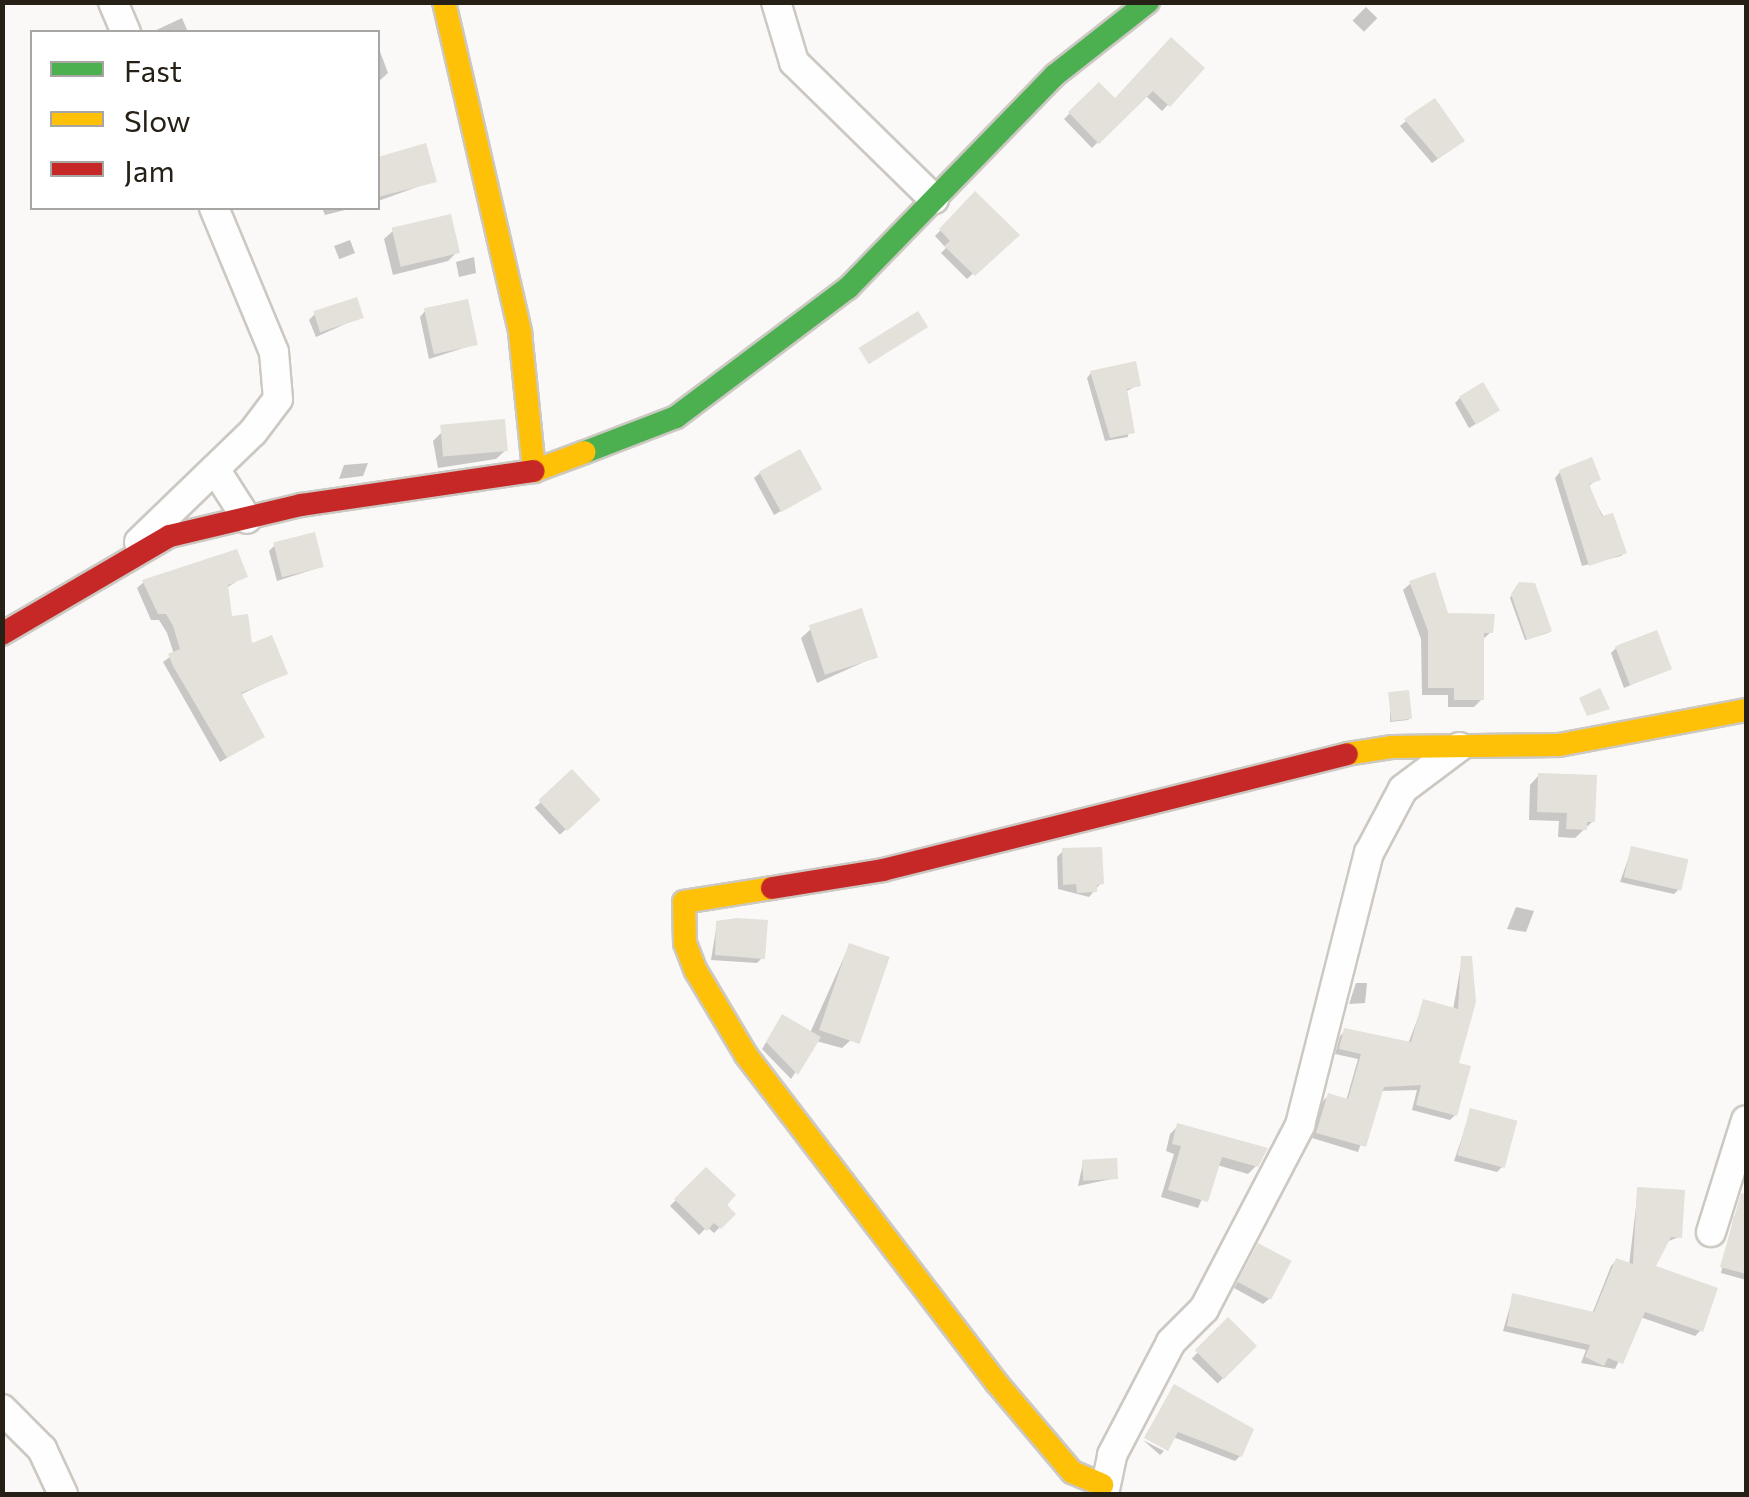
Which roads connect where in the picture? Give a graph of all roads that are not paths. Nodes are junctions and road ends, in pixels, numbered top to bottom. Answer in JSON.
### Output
{"nodes":[{"id":1,"x":112,"y":2,"type":"edge"},
{"id":2,"x":444,"y":2,"type":"edge"},
{"id":3,"x":776,"y":2,"type":"edge"},
{"id":4,"x":1148,"y":2,"type":"edge"},
{"id":5,"x":125,"y":30,"type":"edge"},
{"id":6,"x":934,"y":199,"type":"junction"},
{"id":7,"x":215,"y":210,"type":"edge"},
{"id":8,"x":215,"y":469,"type":"junction"},
{"id":9,"x":534,"y":471,"type":"junction"},
{"id":10,"x":247,"y":520,"type":"junction"},
{"id":11,"x":122,"y":559,"type":"junction"},
{"id":12,"x":2,"y":634,"type":"edge"},
{"id":13,"x":1745,"y":715,"type":"edge"},
{"id":14,"x":1459,"y":747,"type":"junction"},
{"id":15,"x":1746,"y":1120,"type":"edge"},
{"id":16,"x":1712,"y":1232,"type":"dead end"},
{"id":17,"x":2,"y":1408,"type":"edge"},
{"id":18,"x":1103,"y":1490,"type":"edge"},
{"id":19,"x":63,"y":1494,"type":"edge"}],
"edges":[{"from":1,"to":5,"type":"street"},
{"from":2,"to":9,"type":"street"},
{"from":3,"to":6,"type":"street"},
{"from":4,"to":6,"type":"street"},
{"from":6,"to":9,"type":"street"},
{"from":7,"to":8,"type":"street"},
{"from":8,"to":10,"type":"street"},
{"from":8,"to":11,"type":"street"},
{"from":9,"to":10,"type":"street"},
{"from":10,"to":11,"type":"street"},
{"from":11,"to":12,"type":"street"},
{"from":13,"to":14,"type":"street"},
{"from":14,"to":18,"type":"street"},
{"from":14,"to":18,"type":"street"},
{"from":15,"to":16,"type":"street"},
{"from":17,"to":19,"type":"street"}]}
